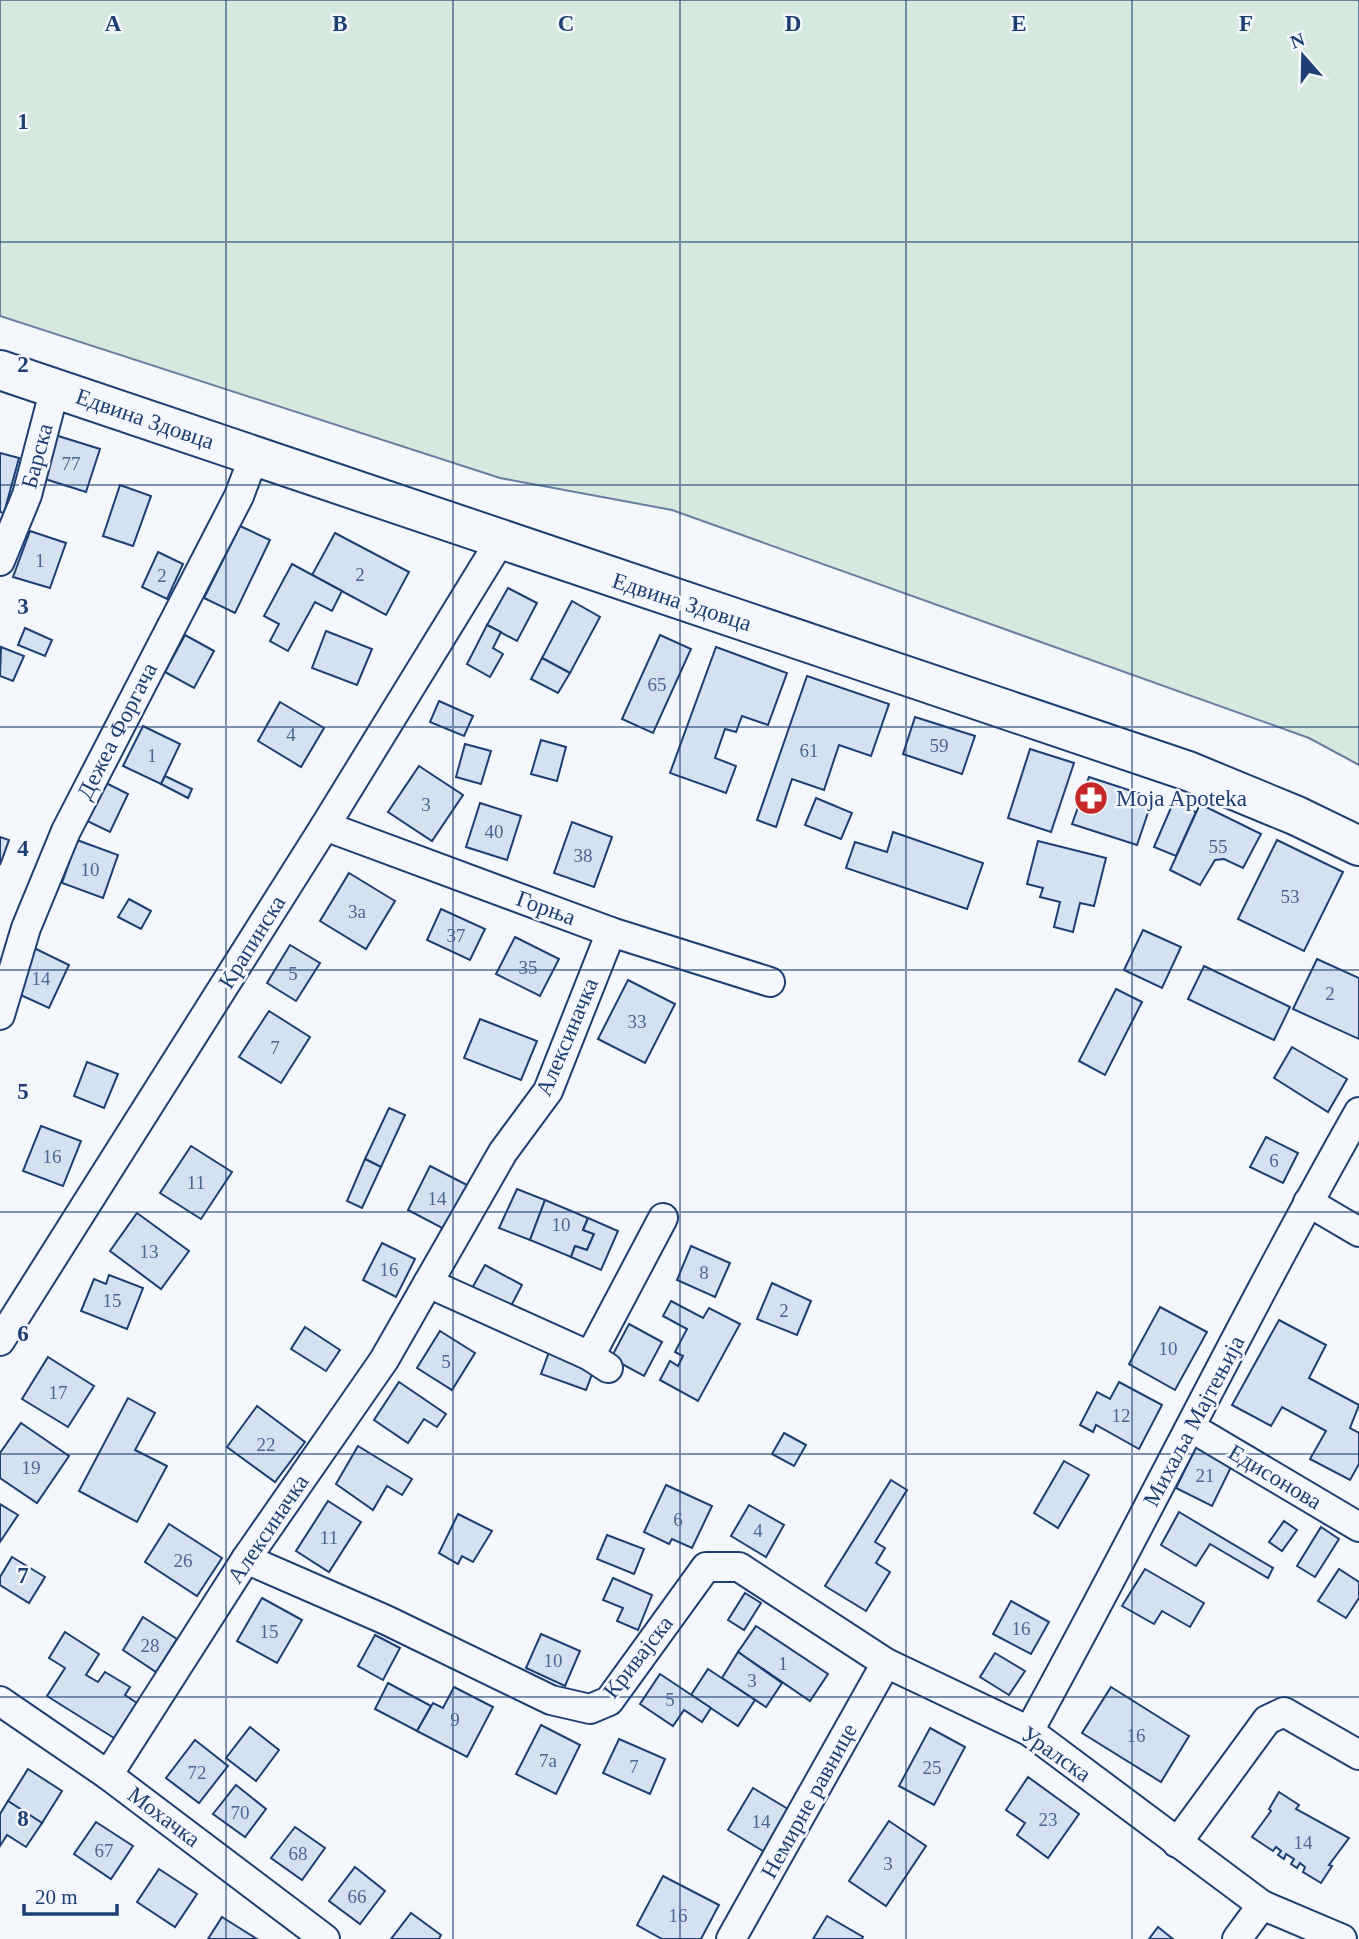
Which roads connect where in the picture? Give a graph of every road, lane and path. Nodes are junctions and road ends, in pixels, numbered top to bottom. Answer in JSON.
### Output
{"nodes":[{"id":1,"x":0,"y":370,"type":"edge"},
{"id":2,"x":55,"y":388,"type":"junction"},
{"id":3,"x":254,"y":456,"type":"junction"},
{"id":4,"x":500,"y":541,"type":"junction"},
{"id":5,"x":0,"y":561,"type":"edge"},
{"id":6,"x":325,"y":826,"type":"junction"},
{"id":7,"x":1359,"y":846,"type":"edge"},
{"id":8,"x":611,"y":932,"type":"junction"},
{"id":9,"x":770,"y":982,"type":"dead end"},
{"id":10,"x":0,"y":1015,"type":"edge"},
{"id":11,"x":1359,"y":1112,"type":"edge"},
{"id":12,"x":1308,"y":1202,"type":"junction"},
{"id":13,"x":663,"y":1219,"type":"dead end"},
{"id":14,"x":1359,"y":1232,"type":"edge"},
{"id":15,"x":428,"y":1283,"type":"junction"},
{"id":16,"x":0,"y":1341,"type":"edge"},
{"id":17,"x":1192,"y":1428,"type":"junction"},
{"id":18,"x":1359,"y":1527,"type":"edge"},
{"id":19,"x":246,"y":1559,"type":"junction"},
{"id":20,"x":886,"y":1663,"type":"junction"},
{"id":21,"x":0,"y":1701,"type":"edge"},
{"id":22,"x":1029,"y":1731,"type":"junction"},
{"id":23,"x":1359,"y":1755,"type":"edge"},
{"id":24,"x":108,"y":1775,"type":"junction"},
{"id":25,"x":1177,"y":1843,"type":"junction"},
{"id":26,"x":1262,"y":1905,"type":"junction"},
{"id":27,"x":325,"y":1939,"type":"edge"},
{"id":28,"x":731,"y":1939,"type":"edge"},
{"id":29,"x":1237,"y":1939,"type":"edge"},
{"id":30,"x":1342,"y":1939,"type":"edge"}],
"edges":[{"from":1,"to":2,"type":"main road","name":"Едвина Здовца"},
{"from":2,"to":3,"type":"main road","name":"Едвина Здовца"},
{"from":2,"to":5,"type":"street","name":"Барска"},
{"from":3,"to":4,"type":"main road","name":"Едвина Здовца"},
{"from":3,"to":10,"type":"street","name":"Дежеа Форгача"},
{"from":4,"to":6,"type":"street","name":"Крапинска"},
{"from":4,"to":7,"type":"main road","name":"Едвина Здовца"},
{"from":6,"to":8,"type":"street","name":"Горња"},
{"from":6,"to":16,"type":"street","name":"Крапинска"},
{"from":8,"to":9,"type":"street","name":"Горња"},
{"from":8,"to":15,"type":"street","name":"Алексиначка"},
{"from":11,"to":12,"type":"street","name":"Михаља Мајтењија"},
{"from":12,"to":14,"type":"street"},
{"from":12,"to":17,"type":"street","name":"Михаља Мајтењија"},
{"from":13,"to":15,"type":"street"},
{"from":15,"to":19,"type":"street","name":"Алексиначка"},
{"from":17,"to":18,"type":"street","name":"Едисонова"},
{"from":17,"to":22,"type":"street","name":"Михаља Мајтењија"},
{"from":19,"to":20,"type":"street","name":"Кривајска"},
{"from":19,"to":24,"type":"street","name":"Алексиначка"},
{"from":20,"to":22,"type":"street","name":"Уралска"},
{"from":20,"to":28,"type":"street","name":"Немирне равнице"},
{"from":21,"to":24,"type":"street","name":"Мохачка"},
{"from":22,"to":25,"type":"street","name":"Уралска"},
{"from":23,"to":25,"type":"street"},
{"from":24,"to":27,"type":"street","name":"Мохачка"},
{"from":25,"to":26,"type":"street","name":"Уралска"},
{"from":26,"to":29,"type":"street"},
{"from":26,"to":30,"type":"street","name":"Уралска"}]}
